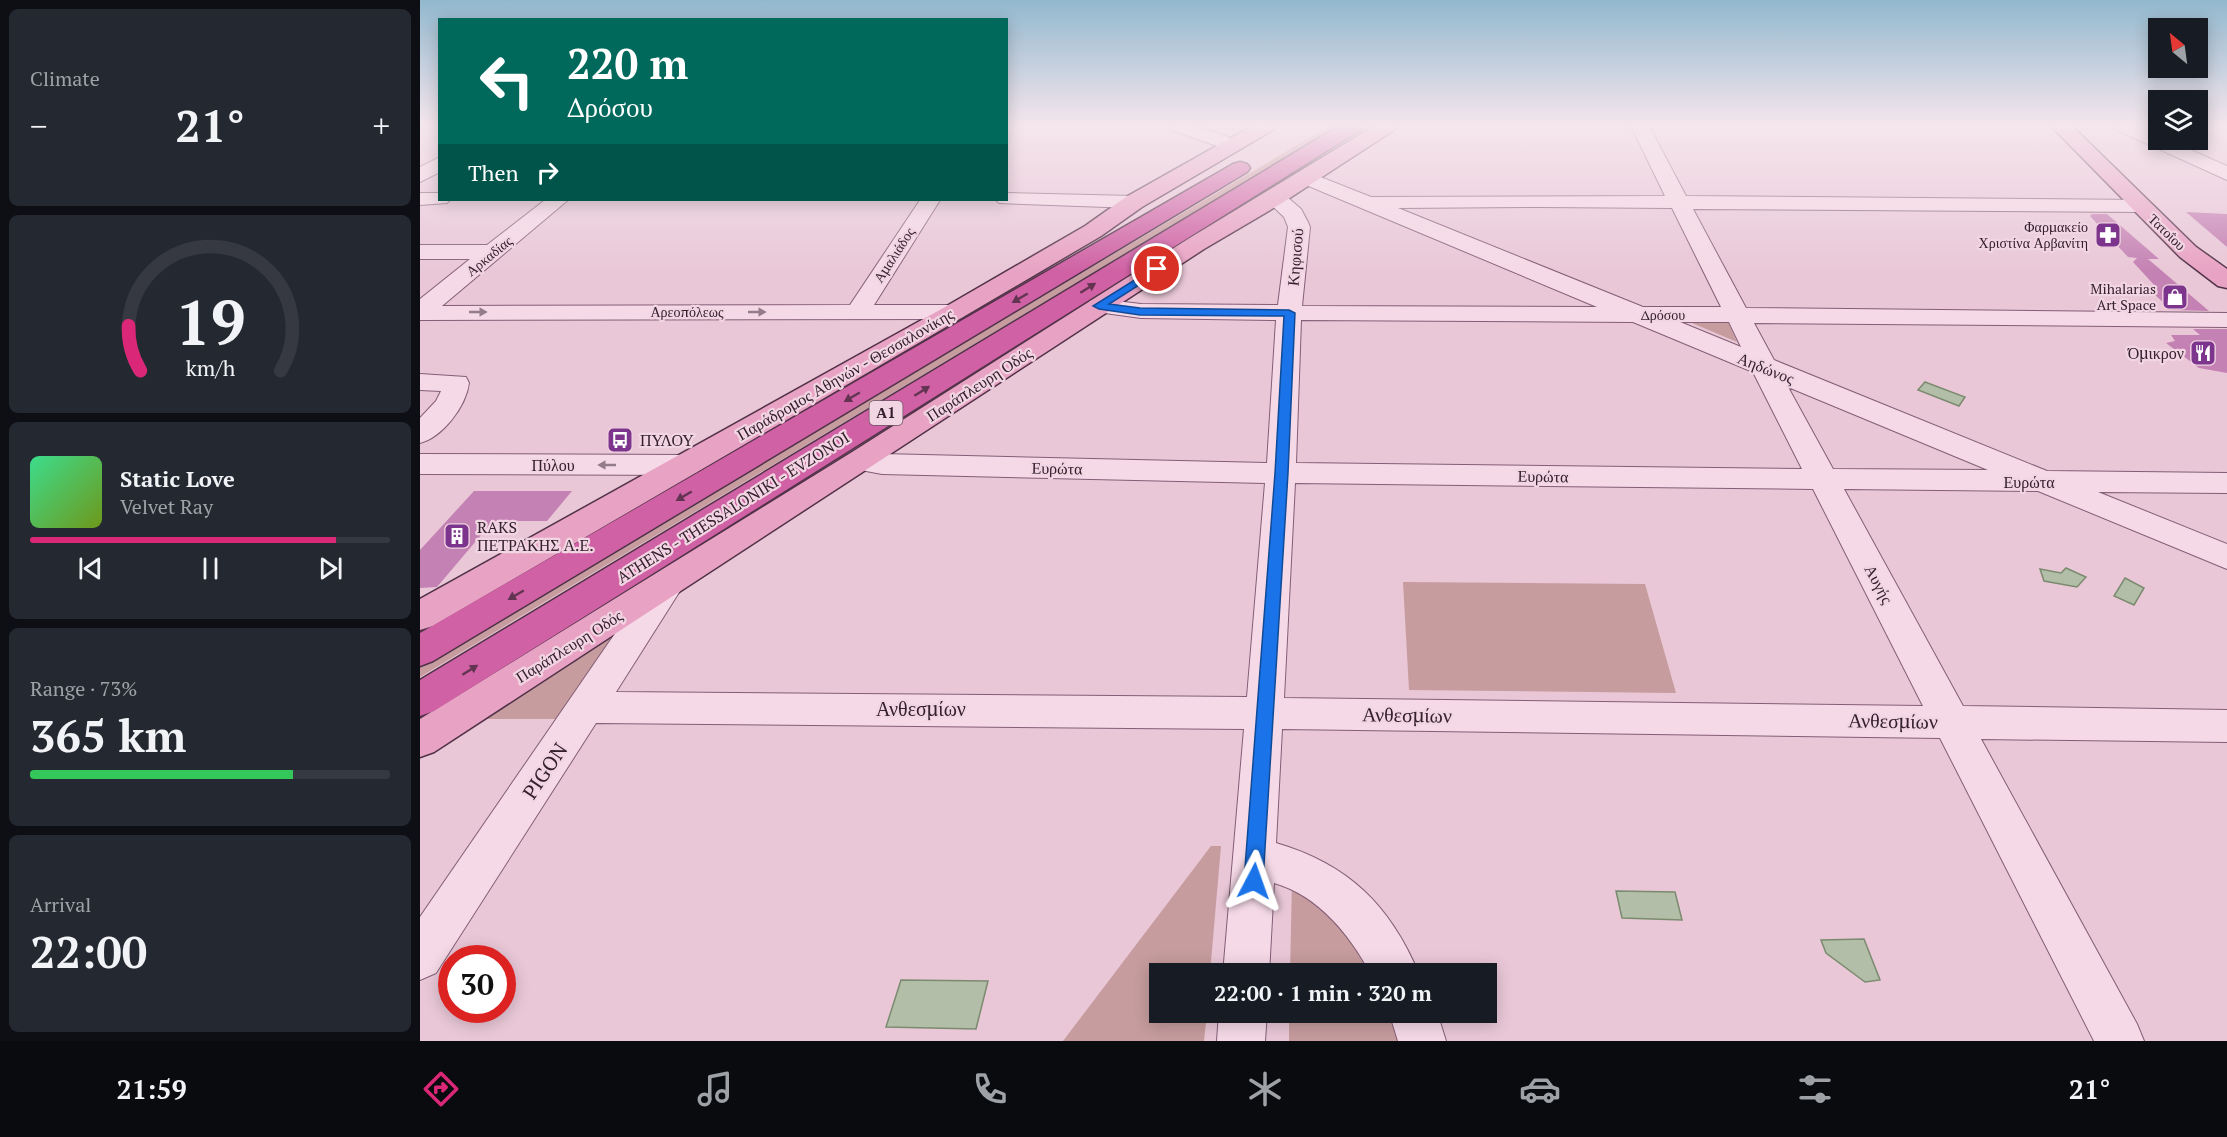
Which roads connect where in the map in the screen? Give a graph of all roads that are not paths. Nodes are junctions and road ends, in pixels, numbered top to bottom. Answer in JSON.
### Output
{"nodes":[{"id":1,"x":1182,"y":175,"type":"edge"},
{"id":2,"x":1228,"y":175,"type":"edge"},
{"id":3,"x":1274,"y":175,"type":"edge"},
{"id":4,"x":1311,"y":175,"type":"edge"},
{"id":5,"x":1666,"y":175,"type":"edge"},
{"id":6,"x":2110,"y":175,"type":"edge"},
{"id":7,"x":1306,"y":178,"type":"junction"},
{"id":8,"x":438,"y":198,"type":"edge"},
{"id":9,"x":1274,"y":198,"type":"junction"},
{"id":10,"x":420,"y":199,"type":"edge"},
{"id":11,"x":1008,"y":199,"type":"edge"},
{"id":12,"x":556,"y":201,"type":"edge"},
{"id":13,"x":929,"y":201,"type":"edge"},
{"id":14,"x":1134,"y":202,"type":"junction"},
{"id":15,"x":1363,"y":202,"type":"junction"},
{"id":16,"x":1680,"y":202,"type":"junction"},
{"id":17,"x":2141,"y":206,"type":"junction"},
{"id":18,"x":420,"y":252,"type":"edge"},
{"id":19,"x":494,"y":252,"type":"junction"},
{"id":20,"x":2227,"y":281,"type":"edge"},
{"id":21,"x":1099,"y":306,"type":"junction"},
{"id":22,"x":858,"y":311,"type":"junction"},
{"id":23,"x":420,"y":312,"type":"edge"},
{"id":24,"x":954,"y":312,"type":"junction"},
{"id":25,"x":1289,"y":313,"type":"junction"},
{"id":26,"x":1638,"y":315,"type":"junction"},
{"id":27,"x":1739,"y":315,"type":"junction"},
{"id":28,"x":2227,"y":320,"type":"edge"},
{"id":29,"x":1764,"y":367,"type":"junction"},
{"id":30,"x":420,"y":382,"type":"edge"},
{"id":31,"x":420,"y":434,"type":"edge"},
{"id":32,"x":860,"y":461,"type":"junction"},
{"id":33,"x":420,"y":464,"type":"edge"},
{"id":34,"x":687,"y":465,"type":"junction"},
{"id":35,"x":1281,"y":473,"type":"junction"},
{"id":36,"x":1824,"y":480,"type":"junction"},
{"id":37,"x":2045,"y":482,"type":"junction"},
{"id":38,"x":2227,"y":483,"type":"edge"},
{"id":39,"x":2227,"y":557,"type":"edge"},
{"id":40,"x":668,"y":583,"type":"junction"},
{"id":41,"x":420,"y":616,"type":"edge"},
{"id":42,"x":420,"y":651,"type":"edge"},
{"id":43,"x":420,"y":700,"type":"edge"},
{"id":44,"x":588,"y":707,"type":"junction"},
{"id":45,"x":1264,"y":713,"type":"junction"},
{"id":46,"x":1953,"y":722,"type":"junction"},
{"id":47,"x":2227,"y":726,"type":"edge"},
{"id":48,"x":420,"y":740,"type":"edge"},
{"id":49,"x":1255,"y":858,"type":"junction"},
{"id":50,"x":420,"y":957,"type":"edge"},
{"id":51,"x":1247,"y":963,"type":"edge"},
{"id":52,"x":1390,"y":963,"type":"edge"},
{"id":53,"x":1242,"y":1023,"type":"edge"},
{"id":54,"x":1416,"y":1023,"type":"edge"},
{"id":55,"x":1241,"y":1041,"type":"edge"},
{"id":56,"x":1422,"y":1041,"type":"edge"},
{"id":57,"x":2120,"y":1041,"type":"edge"}],
"edges":[{"from":1,"to":14,"type":"main road","name":"Παράδρομος Αθηνών - Θεσσαλονίκης"},
{"from":2,"to":42,"type":"highway","name":"ATHENS - THESSALONIKI - EVZONOI","number":"Α1","one_way":true},
{"from":43,"to":3,"type":"highway","name":"ATHENS - THESSALONIKI - EVZONOI","number":"Α1","one_way":true},
{"from":4,"to":7,"type":"main road","name":"Παράπλευρη Οδός"},
{"from":5,"to":16,"type":"street","name":"Αυγής"},
{"from":6,"to":17,"type":"main road","name":"Τατοΐου"},
{"from":7,"to":9,"type":"main road","name":"Παράπλευρη Οδός"},
{"from":7,"to":15,"type":"street","name":"Αηδώνος"},
{"from":8,"to":10,"type":"street"},
{"from":9,"to":21,"type":"main road","name":"Παράπλευρη Οδός"},
{"from":9,"to":25,"type":"street","name":"Κηφισού"},
{"from":11,"to":14,"type":"street"},
{"from":12,"to":19,"type":"street","name":"Αρκαδίας"},
{"from":13,"to":22,"type":"street","name":"Αμαλιάδος"},
{"from":14,"to":24,"type":"main road","name":"Παράδρομος Αθηνών - Θεσσαλονίκης"},
{"from":15,"to":16,"type":"street"},
{"from":15,"to":26,"type":"street","name":"Αηδώνος"},
{"from":16,"to":17,"type":"street"},
{"from":16,"to":27,"type":"street","name":"Αυγής"},
{"from":17,"to":20,"type":"main road","name":"Τατοΐου"},
{"from":18,"to":19,"type":"street"},
{"from":19,"to":23,"type":"street","name":"Αρκαδίας"},
{"from":21,"to":25,"type":"street","name":"Δρόσου"},
{"from":21,"to":32,"type":"main road","name":"Παράπλευρη Οδός"},
{"from":23,"to":22,"type":"street","name":"Αρεοπόλεως","one_way":true},
{"from":22,"to":24,"type":"street","name":"Αρεοπόλεως"},
{"from":24,"to":34,"type":"main road","name":"Παράδρομος Αθηνών - Θεσσαλονίκης"},
{"from":25,"to":26,"type":"street","name":"Δρόσου"},
{"from":25,"to":35,"type":"street","name":"Κηφισού"},
{"from":26,"to":27,"type":"street","name":"Δρόσου"},
{"from":26,"to":29,"type":"street","name":"Αηδώνος"},
{"from":27,"to":28,"type":"street","name":"Δρόσου"},
{"from":27,"to":29,"type":"street","name":"Αυγής"},
{"from":29,"to":36,"type":"street","name":"Αυγής"},
{"from":29,"to":37,"type":"street","name":"Αηδώνος"},
{"from":30,"to":31,"type":"street"},
{"from":32,"to":35,"type":"street","name":"Ευρώτα"},
{"from":32,"to":40,"type":"main road","name":"Παράπλευρη Οδός"},
{"from":34,"to":33,"type":"street","name":"Πύλου","one_way":true},
{"from":34,"to":41,"type":"main road","name":"Παράδρομος Αθηνών - Θεσσαλονίκης"},
{"from":35,"to":36,"type":"street","name":"Ευρώτα"},
{"from":35,"to":45,"type":"street","name":"Κηφισού"},
{"from":36,"to":37,"type":"street","name":"Ευρώτα"},
{"from":36,"to":46,"type":"street","name":"Αυγής"},
{"from":37,"to":38,"type":"street","name":"Ευρώτα"},
{"from":37,"to":39,"type":"street","name":"Αηδώνος"},
{"from":40,"to":44,"type":"street","name":"PIGON"},
{"from":40,"to":48,"type":"main road","name":"Παράπλευρη Οδός"},
{"from":44,"to":45,"type":"street","name":"Ανθεσμίων"},
{"from":44,"to":50,"type":"street","name":"PIGON"},
{"from":45,"to":46,"type":"street","name":"Ανθεσμίων"},
{"from":45,"to":49,"type":"street","name":"Κηφισού"},
{"from":46,"to":47,"type":"street","name":"Ανθεσμίων"},
{"from":46,"to":57,"type":"street","name":"Αυγής"},
{"from":49,"to":51,"type":"street","name":"Κηφισού"},
{"from":49,"to":52,"type":"street"},
{"from":53,"to":55,"type":"street"},
{"from":54,"to":56,"type":"street"}]}
